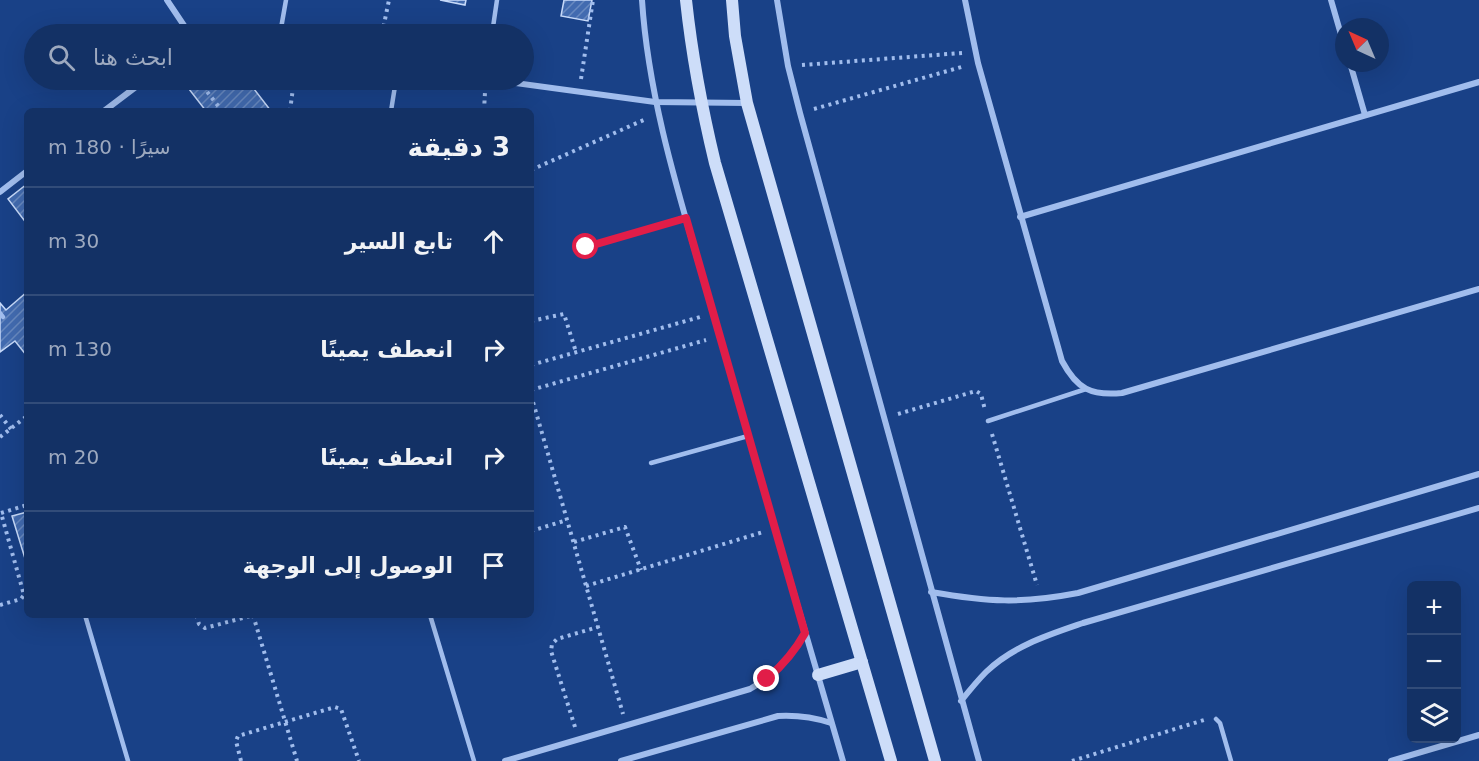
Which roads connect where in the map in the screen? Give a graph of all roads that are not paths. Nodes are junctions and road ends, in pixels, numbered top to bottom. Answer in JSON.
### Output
{"nodes":[{"id":1,"x":167,"y":0,"type":"edge"},
{"id":2,"x":286,"y":0,"type":"edge"},
{"id":3,"x":497,"y":0,"type":"edge"},
{"id":4,"x":642,"y":0,"type":"edge"},
{"id":5,"x":686,"y":0,"type":"edge"},
{"id":6,"x":732,"y":0,"type":"edge"},
{"id":7,"x":777,"y":0,"type":"edge"},
{"id":8,"x":965,"y":0,"type":"edge"},
{"id":9,"x":1331,"y":0,"type":"edge"},
{"id":10,"x":1336,"y":18,"type":"edge"},
{"id":11,"x":183,"y":24,"type":"edge"},
{"id":12,"x":282,"y":24,"type":"edge"},
{"id":13,"x":493,"y":24,"type":"edge"},
{"id":14,"x":1353,"y":72,"type":"edge"},
{"id":15,"x":1479,"y":82,"type":"edge"},
{"id":16,"x":534,"y":85,"type":"edge"},
{"id":17,"x":133,"y":90,"type":"edge"},
{"id":18,"x":394,"y":90,"type":"edge"},
{"id":19,"x":655,"y":102,"type":"junction"},
{"id":20,"x":700,"y":102,"type":"junction"},
{"id":21,"x":747,"y":103,"type":"junction"},
{"id":22,"x":110,"y":108,"type":"edge"},
{"id":23,"x":391,"y":108,"type":"edge"},
{"id":24,"x":1365,"y":116,"type":"junction"},
{"id":25,"x":24,"y":173,"type":"edge"},
{"id":26,"x":0,"y":192,"type":"edge"},
{"id":27,"x":1020,"y":217,"type":"junction"},
{"id":28,"x":686,"y":218,"type":"junction"},
{"id":29,"x":586,"y":247,"type":"dead end"},
{"id":30,"x":1479,"y":289,"type":"edge"},
{"id":31,"x":1086,"y":389,"type":"junction"},
{"id":32,"x":988,"y":421,"type":"road end"},
{"id":33,"x":748,"y":435,"type":"junction"},
{"id":34,"x":651,"y":463,"type":"dead end"},
{"id":35,"x":1479,"y":474,"type":"edge"},
{"id":36,"x":1479,"y":508,"type":"edge"},
{"id":37,"x":931,"y":592,"type":"junction"},
{"id":38,"x":86,"y":618,"type":"edge"},
{"id":39,"x":431,"y":618,"type":"edge"},
{"id":40,"x":805,"y":633,"type":"junction"},
{"id":41,"x":862,"y":662,"type":"junction"},
{"id":42,"x":818,"y":675,"type":"junction"},
{"id":43,"x":961,"y":701,"type":"junction"},
{"id":44,"x":1216,"y":719,"type":"road end"},
{"id":45,"x":831,"y":723,"type":"junction"},
{"id":46,"x":1479,"y":735,"type":"edge"},
{"id":47,"x":128,"y":761,"type":"edge"},
{"id":48,"x":474,"y":761,"type":"edge"},
{"id":49,"x":505,"y":761,"type":"edge"},
{"id":50,"x":621,"y":761,"type":"edge"},
{"id":51,"x":843,"y":761,"type":"edge"},
{"id":52,"x":891,"y":761,"type":"edge"},
{"id":53,"x":935,"y":761,"type":"edge"},
{"id":54,"x":979,"y":761,"type":"edge"},
{"id":55,"x":1231,"y":761,"type":"edge"},
{"id":56,"x":1390,"y":761,"type":"edge"}],
"edges":[{"from":1,"to":11,"type":"street"},
{"from":2,"to":12,"type":"lane"},
{"from":3,"to":13,"type":"lane"},
{"from":4,"to":19,"type":"street"},
{"from":5,"to":20,"type":"street"},
{"from":6,"to":21,"type":"street"},
{"from":7,"to":37,"type":"street"},
{"from":8,"to":27,"type":"street"},
{"from":9,"to":10,"type":"street"},
{"from":14,"to":24,"type":"street"},
{"from":15,"to":24,"type":"street"},
{"from":16,"to":19,"type":"street"},
{"from":17,"to":22,"type":"street"},
{"from":18,"to":23,"type":"lane"},
{"from":19,"to":20,"type":"street"},
{"from":19,"to":28,"type":"street"},
{"from":20,"to":21,"type":"street"},
{"from":20,"to":41,"type":"street"},
{"from":21,"to":53,"type":"street"},
{"from":24,"to":27,"type":"street"},
{"from":25,"to":26,"type":"street"},
{"from":27,"to":31,"type":"street"},
{"from":28,"to":29,"type":"lane"},
{"from":28,"to":33,"type":"street"},
{"from":30,"to":31,"type":"street"},
{"from":31,"to":32,"type":"lane"},
{"from":33,"to":34,"type":"lane"},
{"from":33,"to":40,"type":"street"},
{"from":35,"to":37,"type":"street"},
{"from":36,"to":43,"type":"street"},
{"from":37,"to":43,"type":"street"},
{"from":38,"to":47,"type":"lane"},
{"from":39,"to":48,"type":"lane"},
{"from":40,"to":42,"type":"street"},
{"from":40,"to":49,"type":"street"},
{"from":41,"to":42,"type":"street"},
{"from":41,"to":52,"type":"street"},
{"from":42,"to":45,"type":"street"},
{"from":43,"to":54,"type":"street"},
{"from":44,"to":55,"type":"lane"},
{"from":45,"to":50,"type":"street"},
{"from":45,"to":51,"type":"street"},
{"from":46,"to":56,"type":"street"}]}
